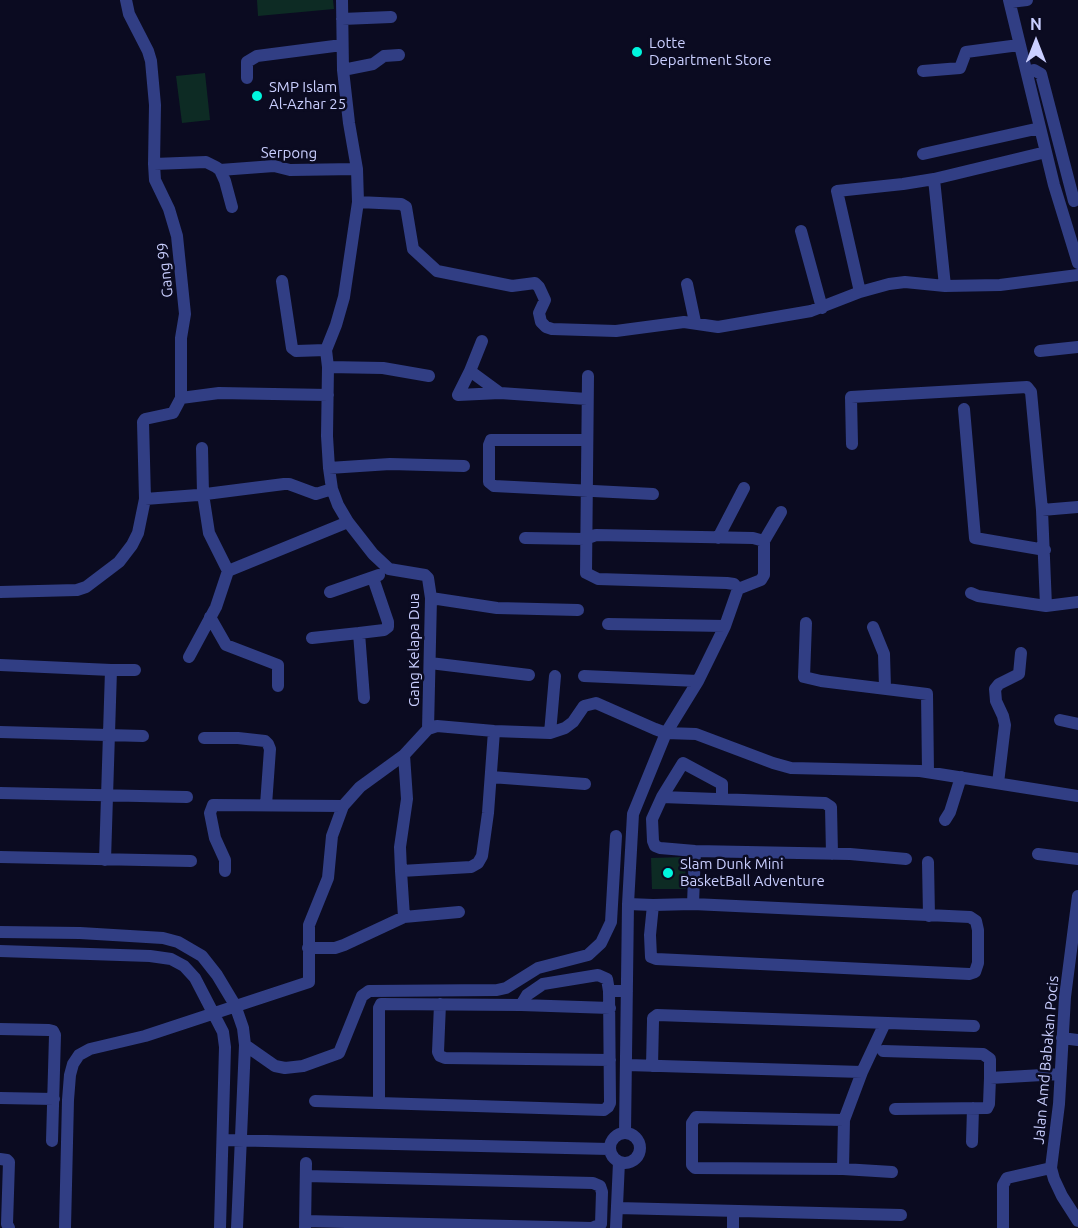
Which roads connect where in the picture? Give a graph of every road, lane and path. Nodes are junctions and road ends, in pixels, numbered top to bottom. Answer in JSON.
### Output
{"nodes":[{"id":1,"x":126,"y":0,"type":"edge"},
{"id":2,"x":342,"y":0,"type":"edge"},
{"id":3,"x":1027,"y":0,"type":"edge"},
{"id":4,"x":1010,"y":1,"type":"edge"},
{"id":5,"x":391,"y":17,"type":"dead end"},
{"id":6,"x":342,"y":19,"type":"junction"},
{"id":7,"x":342,"y":45,"type":"junction"},
{"id":8,"x":1019,"y":45,"type":"junction"},
{"id":9,"x":399,"y":55,"type":"dead end"},
{"id":10,"x":344,"y":70,"type":"junction"},
{"id":11,"x":923,"y":71,"type":"dead end"},
{"id":12,"x":1027,"y":72,"type":"junction"},
{"id":13,"x":248,"y":78,"type":"dead end"},
{"id":14,"x":1040,"y":128,"type":"junction"},
{"id":15,"x":1046,"y":153,"type":"junction"},
{"id":16,"x":922,"y":154,"type":"dead end"},
{"id":17,"x":153,"y":164,"type":"junction"},
{"id":18,"x":357,"y":169,"type":"junction"},
{"id":19,"x":220,"y":170,"type":"junction"},
{"id":20,"x":934,"y":179,"type":"junction"},
{"id":21,"x":358,"y":202,"type":"junction"},
{"id":22,"x":1077,"y":203,"type":"edge"},
{"id":23,"x":1061,"y":206,"type":"junction"},
{"id":24,"x":232,"y":207,"type":"dead end"},
{"id":25,"x":801,"y":231,"type":"dead end"},
{"id":26,"x":1078,"y":263,"type":"edge"},
{"id":27,"x":1078,"y":276,"type":"edge"},
{"id":28,"x":282,"y":281,"type":"dead end"},
{"id":29,"x":687,"y":284,"type":"dead end"},
{"id":30,"x":945,"y":286,"type":"junction"},
{"id":31,"x":860,"y":292,"type":"junction"},
{"id":32,"x":822,"y":308,"type":"junction"},
{"id":33,"x":695,"y":322,"type":"junction"},
{"id":34,"x":482,"y":341,"type":"dead end"},
{"id":35,"x":1078,"y":347,"type":"edge"},
{"id":36,"x":326,"y":350,"type":"junction"},
{"id":37,"x":1040,"y":351,"type":"dead end"},
{"id":38,"x":328,"y":367,"type":"junction"},
{"id":39,"x":470,"y":370,"type":"junction"},
{"id":40,"x":429,"y":376,"type":"dead end"},
{"id":41,"x":588,"y":376,"type":"dead end"},
{"id":42,"x":500,"y":393,"type":"junction"},
{"id":43,"x":328,"y":395,"type":"junction"},
{"id":44,"x":181,"y":398,"type":"junction"},
{"id":45,"x":588,"y":399,"type":"junction"},
{"id":46,"x":964,"y":409,"type":"dead end"},
{"id":47,"x":587,"y":440,"type":"junction"},
{"id":48,"x":852,"y":444,"type":"dead end"},
{"id":49,"x":202,"y":448,"type":"dead end"},
{"id":50,"x":464,"y":466,"type":"dead end"},
{"id":51,"x":329,"y":468,"type":"junction"},
{"id":52,"x":744,"y":488,"type":"dead end"},
{"id":53,"x":332,"y":489,"type":"junction"},
{"id":54,"x":586,"y":491,"type":"junction"},
{"id":55,"x":203,"y":494,"type":"junction"},
{"id":56,"x":653,"y":494,"type":"dead end"},
{"id":57,"x":145,"y":499,"type":"junction"},
{"id":58,"x":1078,"y":507,"type":"edge"},
{"id":59,"x":1042,"y":510,"type":"junction"},
{"id":60,"x":781,"y":512,"type":"dead end"},
{"id":61,"x":348,"y":522,"type":"junction"},
{"id":62,"x":525,"y":538,"type":"dead end"},
{"id":63,"x":718,"y":538,"type":"junction"},
{"id":64,"x":585,"y":539,"type":"junction"},
{"id":65,"x":764,"y":541,"type":"junction"},
{"id":66,"x":1045,"y":550,"type":"junction"},
{"id":67,"x":389,"y":569,"type":"junction"},
{"id":68,"x":228,"y":571,"type":"junction"},
{"id":69,"x":373,"y":578,"type":"junction"},
{"id":70,"x":738,"y":589,"type":"junction"},
{"id":71,"x":0,"y":592,"type":"edge"},
{"id":72,"x":330,"y":592,"type":"dead end"},
{"id":73,"x":971,"y":593,"type":"dead end"},
{"id":74,"x":431,"y":598,"type":"junction"},
{"id":75,"x":1078,"y":602,"type":"edge"},
{"id":76,"x":1046,"y":606,"type":"junction"},
{"id":77,"x":578,"y":610,"type":"dead end"},
{"id":78,"x":210,"y":617,"type":"junction"},
{"id":79,"x":806,"y":623,"type":"dead end"},
{"id":80,"x":608,"y":624,"type":"dead end"},
{"id":81,"x":725,"y":626,"type":"junction"},
{"id":82,"x":873,"y":627,"type":"dead end"},
{"id":83,"x":359,"y":633,"type":"junction"},
{"id":84,"x":312,"y":638,"type":"dead end"},
{"id":85,"x":1021,"y":653,"type":"dead end"},
{"id":86,"x":189,"y":657,"type":"dead end"},
{"id":87,"x":430,"y":663,"type":"junction"},
{"id":88,"x":0,"y":665,"type":"edge"},
{"id":89,"x":111,"y":670,"type":"junction"},
{"id":90,"x":135,"y":670,"type":"dead end"},
{"id":91,"x":529,"y":675,"type":"dead end"},
{"id":92,"x":555,"y":676,"type":"dead end"},
{"id":93,"x":584,"y":676,"type":"dead end"},
{"id":94,"x":698,"y":681,"type":"junction"},
{"id":95,"x":278,"y":686,"type":"dead end"},
{"id":96,"x":885,"y":688,"type":"junction"},
{"id":97,"x":364,"y":698,"type":"dead end"},
{"id":98,"x":1060,"y":720,"type":"dead end"},
{"id":99,"x":1078,"y":724,"type":"edge"},
{"id":100,"x":428,"y":729,"type":"junction"},
{"id":101,"x":494,"y":731,"type":"junction"},
{"id":102,"x":0,"y":732,"type":"edge"},
{"id":103,"x":550,"y":733,"type":"junction"},
{"id":104,"x":666,"y":733,"type":"junction"},
{"id":105,"x":109,"y":735,"type":"junction"},
{"id":106,"x":143,"y":736,"type":"dead end"},
{"id":107,"x":204,"y":738,"type":"dead end"},
{"id":108,"x":404,"y":755,"type":"junction"},
{"id":109,"x":928,"y":772,"type":"junction"},
{"id":110,"x":491,"y":777,"type":"junction"},
{"id":111,"x":961,"y":777,"type":"junction"},
{"id":112,"x":998,"y":783,"type":"junction"},
{"id":113,"x":585,"y":784,"type":"dead end"},
{"id":114,"x":0,"y":794,"type":"edge"},
{"id":115,"x":106,"y":795,"type":"junction"},
{"id":116,"x":1078,"y":796,"type":"edge"},
{"id":117,"x":187,"y":797,"type":"dead end"},
{"id":118,"x":662,"y":797,"type":"junction"},
{"id":119,"x":722,"y":799,"type":"junction"},
{"id":120,"x":266,"y":805,"type":"junction"},
{"id":121,"x":343,"y":806,"type":"junction"},
{"id":122,"x":945,"y":820,"type":"dead end"},
{"id":123,"x":616,"y":836,"type":"dead end"},
{"id":124,"x":695,"y":851,"type":"junction"},
{"id":125,"x":832,"y":854,"type":"junction"},
{"id":126,"x":1038,"y":854,"type":"dead end"},
{"id":127,"x":0,"y":857,"type":"edge"},
{"id":128,"x":906,"y":859,"type":"dead end"},
{"id":129,"x":1078,"y":859,"type":"edge"},
{"id":130,"x":105,"y":860,"type":"junction"},
{"id":131,"x":191,"y":861,"type":"dead end"},
{"id":132,"x":928,"y":862,"type":"dead end"},
{"id":133,"x":225,"y":871,"type":"dead end"},
{"id":134,"x":401,"y":871,"type":"junction"},
{"id":135,"x":1078,"y":896,"type":"edge"},
{"id":136,"x":628,"y":904,"type":"junction"},
{"id":137,"x":653,"y":904,"type":"junction"},
{"id":138,"x":693,"y":904,"type":"junction"},
{"id":139,"x":459,"y":912,"type":"dead end"},
{"id":140,"x":928,"y":916,"type":"junction"},
{"id":141,"x":404,"y":917,"type":"junction"},
{"id":142,"x":0,"y":932,"type":"edge"},
{"id":143,"x":80,"y":933,"type":"junction"},
{"id":144,"x":308,"y":948,"type":"junction"},
{"id":145,"x":0,"y":951,"type":"edge"},
{"id":146,"x":78,"y":953,"type":"junction"},
{"id":147,"x":220,"y":980,"type":"junction"},
{"id":148,"x":201,"y":990,"type":"junction"},
{"id":149,"x":609,"y":991,"type":"junction"},
{"id":150,"x":627,"y":991,"type":"junction"},
{"id":151,"x":440,"y":1004,"type":"junction"},
{"id":152,"x":235,"y":1005,"type":"junction"},
{"id":153,"x":521,"y":1005,"type":"junction"},
{"id":154,"x":610,"y":1008,"type":"junction"},
{"id":155,"x":214,"y":1013,"type":"junction"},
{"id":156,"x":885,"y":1023,"type":"junction"},
{"id":157,"x":975,"y":1026,"type":"dead end"},
{"id":158,"x":0,"y":1029,"type":"edge"},
{"id":159,"x":1062,"y":1038,"type":"junction"},
{"id":160,"x":1078,"y":1040,"type":"edge"},
{"id":161,"x":245,"y":1045,"type":"junction"},
{"id":162,"x":883,"y":1051,"type":"dead end"},
{"id":163,"x":610,"y":1060,"type":"junction"},
{"id":164,"x":627,"y":1065,"type":"junction"},
{"id":165,"x":652,"y":1066,"type":"junction"},
{"id":166,"x":862,"y":1072,"type":"junction"},
{"id":167,"x":1060,"y":1074,"type":"junction"},
{"id":168,"x":990,"y":1078,"type":"junction"},
{"id":169,"x":0,"y":1098,"type":"edge"},
{"id":170,"x":54,"y":1099,"type":"junction"},
{"id":171,"x":315,"y":1101,"type":"dead end"},
{"id":172,"x":379,"y":1103,"type":"junction"},
{"id":173,"x":973,"y":1108,"type":"junction"},
{"id":174,"x":895,"y":1109,"type":"dead end"},
{"id":175,"x":844,"y":1120,"type":"junction"},
{"id":176,"x":625,"y":1133,"type":"junction"},
{"id":177,"x":223,"y":1140,"type":"junction"},
{"id":178,"x":241,"y":1140,"type":"junction"},
{"id":179,"x":52,"y":1141,"type":"dead end"},
{"id":180,"x":972,"y":1142,"type":"dead end"},
{"id":181,"x":609,"y":1149,"type":"junction"},
{"id":182,"x":0,"y":1159,"type":"edge"},
{"id":183,"x":619,"y":1162,"type":"junction"},
{"id":184,"x":306,"y":1163,"type":"dead end"},
{"id":185,"x":1051,"y":1168,"type":"junction"},
{"id":186,"x":843,"y":1169,"type":"junction"},
{"id":187,"x":892,"y":1172,"type":"dead end"},
{"id":188,"x":306,"y":1176,"type":"junction"},
{"id":189,"x":617,"y":1208,"type":"junction"},
{"id":190,"x":733,"y":1212,"type":"junction"},
{"id":191,"x":901,"y":1215,"type":"dead end"},
{"id":192,"x":1078,"y":1221,"type":"edge"},
{"id":193,"x":5,"y":1225,"type":"edge"},
{"id":194,"x":305,"y":1225,"type":"edge"},
{"id":195,"x":66,"y":1228,"type":"edge"},
{"id":196,"x":220,"y":1228,"type":"edge"},
{"id":197,"x":237,"y":1228,"type":"edge"},
{"id":198,"x":616,"y":1228,"type":"edge"},
{"id":199,"x":733,"y":1228,"type":"edge"},
{"id":200,"x":1003,"y":1228,"type":"edge"}],
"edges":[{"from":1,"to":17,"type":"street","name":"Gang 99"},
{"from":2,"to":6,"type":"street"},
{"from":3,"to":4,"type":"street"},
{"from":4,"to":8,"type":"street"},
{"from":5,"to":6,"type":"street"},
{"from":6,"to":7,"type":"street"},
{"from":7,"to":10,"type":"street"},
{"from":7,"to":13,"type":"street"},
{"from":8,"to":11,"type":"street"},
{"from":8,"to":12,"type":"street"},
{"from":9,"to":10,"type":"street"},
{"from":10,"to":18,"type":"street"},
{"from":12,"to":14,"type":"street"},
{"from":12,"to":22,"type":"street"},
{"from":14,"to":15,"type":"street"},
{"from":14,"to":16,"type":"street"},
{"from":15,"to":20,"type":"street"},
{"from":15,"to":23,"type":"street"},
{"from":17,"to":19,"type":"street","name":"Serpong"},
{"from":17,"to":44,"type":"street","name":"Gang 99"},
{"from":18,"to":19,"type":"street","name":"Serpong"},
{"from":18,"to":21,"type":"street"},
{"from":19,"to":24,"type":"street"},
{"from":20,"to":30,"type":"street"},
{"from":20,"to":31,"type":"street"},
{"from":21,"to":33,"type":"street"},
{"from":21,"to":36,"type":"street"},
{"from":22,"to":23,"type":"street"},
{"from":23,"to":26,"type":"street"},
{"from":25,"to":32,"type":"street"},
{"from":27,"to":30,"type":"street"},
{"from":28,"to":36,"type":"street"},
{"from":29,"to":33,"type":"street"},
{"from":30,"to":31,"type":"street"},
{"from":31,"to":32,"type":"street"},
{"from":32,"to":33,"type":"street"},
{"from":34,"to":39,"type":"street"},
{"from":35,"to":37,"type":"street"},
{"from":36,"to":38,"type":"street"},
{"from":38,"to":40,"type":"street"},
{"from":38,"to":43,"type":"street"},
{"from":39,"to":42,"type":"street"},
{"from":39,"to":42,"type":"street"},
{"from":41,"to":45,"type":"street"},
{"from":42,"to":45,"type":"street"},
{"from":43,"to":44,"type":"street"},
{"from":43,"to":51,"type":"street"},
{"from":44,"to":57,"type":"street"},
{"from":45,"to":47,"type":"street"},
{"from":46,"to":66,"type":"street"},
{"from":47,"to":54,"type":"street"},
{"from":47,"to":54,"type":"street"},
{"from":48,"to":59,"type":"street"},
{"from":49,"to":55,"type":"street"},
{"from":50,"to":51,"type":"street"},
{"from":51,"to":53,"type":"street"},
{"from":52,"to":63,"type":"street"},
{"from":53,"to":55,"type":"street"},
{"from":53,"to":61,"type":"street"},
{"from":54,"to":56,"type":"street"},
{"from":54,"to":64,"type":"street"},
{"from":55,"to":57,"type":"street"},
{"from":55,"to":68,"type":"street"},
{"from":57,"to":71,"type":"street"},
{"from":58,"to":59,"type":"street"},
{"from":59,"to":66,"type":"street"},
{"from":60,"to":65,"type":"street"},
{"from":61,"to":67,"type":"street"},
{"from":61,"to":68,"type":"street"},
{"from":62,"to":64,"type":"street"},
{"from":63,"to":64,"type":"street"},
{"from":63,"to":65,"type":"street"},
{"from":64,"to":70,"type":"street"},
{"from":65,"to":70,"type":"street"},
{"from":66,"to":76,"type":"street"},
{"from":67,"to":69,"type":"street"},
{"from":67,"to":74,"type":"street","name":"Gang Kelapa Dua"},
{"from":68,"to":78,"type":"street"},
{"from":69,"to":72,"type":"street"},
{"from":69,"to":83,"type":"street"},
{"from":70,"to":81,"type":"street"},
{"from":73,"to":76,"type":"street"},
{"from":74,"to":77,"type":"street"},
{"from":74,"to":87,"type":"street","name":"Gang Kelapa Dua"},
{"from":75,"to":76,"type":"street"},
{"from":78,"to":86,"type":"street"},
{"from":78,"to":95,"type":"street"},
{"from":79,"to":96,"type":"street"},
{"from":80,"to":81,"type":"street"},
{"from":81,"to":94,"type":"street"},
{"from":82,"to":96,"type":"street"},
{"from":83,"to":84,"type":"street"},
{"from":83,"to":97,"type":"street"},
{"from":85,"to":112,"type":"street"},
{"from":87,"to":91,"type":"street"},
{"from":87,"to":100,"type":"street","name":"Gang Kelapa Dua"},
{"from":88,"to":89,"type":"street"},
{"from":89,"to":90,"type":"street"},
{"from":89,"to":105,"type":"street"},
{"from":92,"to":103,"type":"street"},
{"from":93,"to":94,"type":"street"},
{"from":94,"to":104,"type":"street"},
{"from":96,"to":109,"type":"street"},
{"from":98,"to":99,"type":"street"},
{"from":100,"to":101,"type":"street"},
{"from":100,"to":108,"type":"street"},
{"from":101,"to":103,"type":"street"},
{"from":101,"to":110,"type":"street"},
{"from":102,"to":105,"type":"street"},
{"from":103,"to":104,"type":"street"},
{"from":104,"to":109,"type":"street"},
{"from":104,"to":136,"type":"street"},
{"from":105,"to":106,"type":"street"},
{"from":105,"to":115,"type":"street"},
{"from":107,"to":120,"type":"street"},
{"from":108,"to":121,"type":"street"},
{"from":108,"to":134,"type":"street"},
{"from":109,"to":111,"type":"street"},
{"from":110,"to":113,"type":"street"},
{"from":110,"to":134,"type":"street"},
{"from":111,"to":112,"type":"street"},
{"from":111,"to":122,"type":"street"},
{"from":112,"to":116,"type":"street"},
{"from":114,"to":115,"type":"street"},
{"from":115,"to":117,"type":"street"},
{"from":115,"to":130,"type":"street"},
{"from":118,"to":119,"type":"street"},
{"from":118,"to":119,"type":"street"},
{"from":118,"to":124,"type":"street"},
{"from":119,"to":125,"type":"street"},
{"from":120,"to":121,"type":"street"},
{"from":120,"to":133,"type":"street"},
{"from":121,"to":144,"type":"street"},
{"from":123,"to":161,"type":"street"},
{"from":124,"to":125,"type":"street"},
{"from":124,"to":138,"type":"street"},
{"from":125,"to":128,"type":"street"},
{"from":126,"to":129,"type":"street"},
{"from":127,"to":130,"type":"street"},
{"from":130,"to":131,"type":"street"},
{"from":132,"to":140,"type":"street"},
{"from":134,"to":141,"type":"street"},
{"from":135,"to":159,"type":"street","name":"Jalan Amd Babakan Pocis"},
{"from":136,"to":137,"type":"street"},
{"from":136,"to":150,"type":"street"},
{"from":137,"to":138,"type":"street"},
{"from":137,"to":140,"type":"street"},
{"from":138,"to":140,"type":"street"},
{"from":139,"to":141,"type":"street"},
{"from":141,"to":144,"type":"street"},
{"from":142,"to":143,"type":"street"},
{"from":143,"to":146,"type":"street"},
{"from":143,"to":147,"type":"street"},
{"from":144,"to":152,"type":"street"},
{"from":145,"to":146,"type":"street"},
{"from":146,"to":148,"type":"street"},
{"from":147,"to":148,"type":"street"},
{"from":147,"to":152,"type":"street"},
{"from":148,"to":155,"type":"street"},
{"from":149,"to":150,"type":"street"},
{"from":149,"to":153,"type":"street"},
{"from":149,"to":154,"type":"street"},
{"from":150,"to":164,"type":"street"},
{"from":151,"to":153,"type":"street"},
{"from":151,"to":163,"type":"street"},
{"from":151,"to":172,"type":"street"},
{"from":152,"to":155,"type":"street"},
{"from":152,"to":161,"type":"street"},
{"from":153,"to":154,"type":"street"},
{"from":154,"to":163,"type":"street"},
{"from":155,"to":177,"type":"street"},
{"from":155,"to":195,"type":"street"},
{"from":156,"to":157,"type":"street"},
{"from":156,"to":165,"type":"street"},
{"from":156,"to":166,"type":"street"},
{"from":158,"to":170,"type":"street"},
{"from":159,"to":160,"type":"street"},
{"from":159,"to":167,"type":"street","name":"Jalan Amd Babakan Pocis"},
{"from":161,"to":178,"type":"street"},
{"from":162,"to":168,"type":"street"},
{"from":163,"to":172,"type":"street"},
{"from":164,"to":165,"type":"street"},
{"from":164,"to":176,"type":"street"},
{"from":165,"to":166,"type":"street"},
{"from":166,"to":175,"type":"street"},
{"from":167,"to":168,"type":"street"},
{"from":167,"to":185,"type":"street","name":"Jalan Amd Babakan Pocis"},
{"from":168,"to":173,"type":"street"},
{"from":169,"to":170,"type":"street"},
{"from":170,"to":179,"type":"street"},
{"from":171,"to":172,"type":"street"},
{"from":173,"to":174,"type":"street"},
{"from":173,"to":180,"type":"street"},
{"from":175,"to":186,"type":"street"},
{"from":175,"to":186,"type":"street"},
{"from":176,"to":181,"type":"street"},
{"from":176,"to":183,"type":"street"},
{"from":177,"to":178,"type":"street"},
{"from":177,"to":196,"type":"street"},
{"from":178,"to":181,"type":"street"},
{"from":178,"to":197,"type":"street"},
{"from":181,"to":183,"type":"street"},
{"from":182,"to":193,"type":"street"},
{"from":183,"to":189,"type":"street"},
{"from":184,"to":188,"type":"street"},
{"from":185,"to":192,"type":"street","name":"Jalan Amd Babakan Pocis"},
{"from":185,"to":200,"type":"street"},
{"from":186,"to":187,"type":"street"},
{"from":188,"to":194,"type":"street"},
{"from":188,"to":194,"type":"street"},
{"from":189,"to":190,"type":"street"},
{"from":189,"to":198,"type":"street"},
{"from":190,"to":191,"type":"street"},
{"from":190,"to":199,"type":"street"}]}
